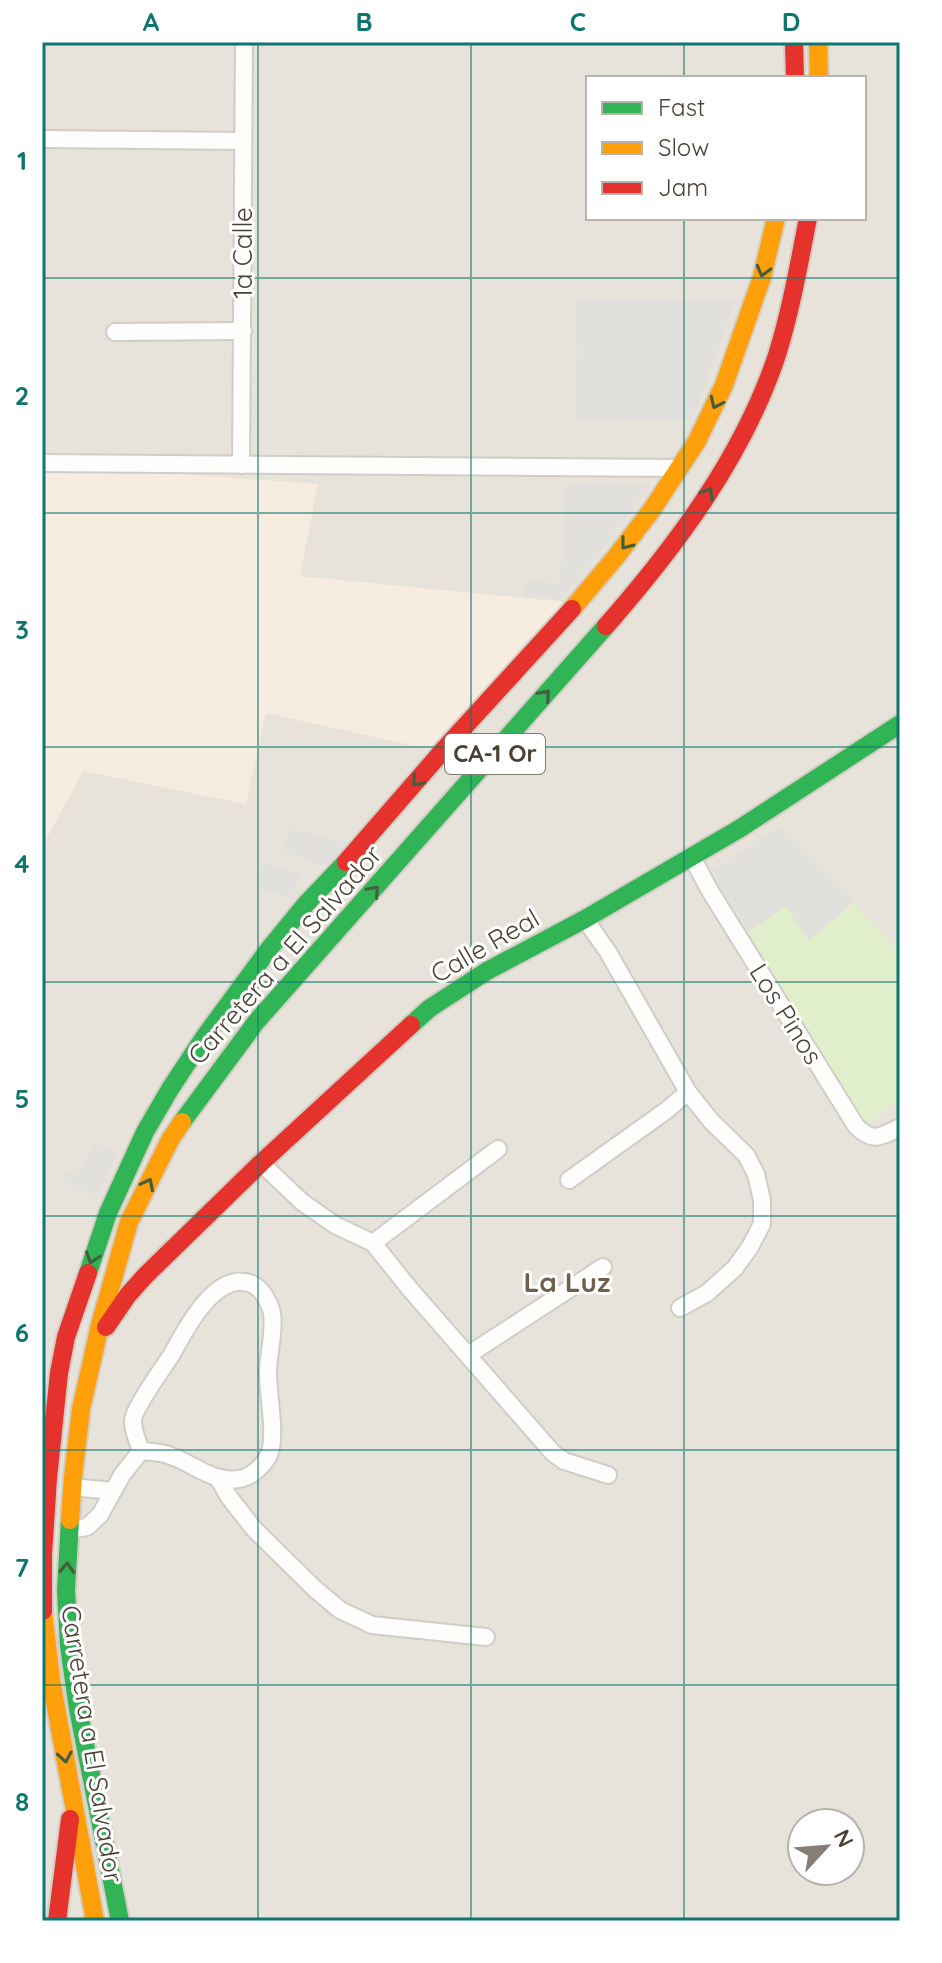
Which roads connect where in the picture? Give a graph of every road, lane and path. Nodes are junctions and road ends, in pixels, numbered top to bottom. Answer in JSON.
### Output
{"nodes":[{"id":1,"x":244,"y":42,"type":"edge"},
{"id":2,"x":794,"y":42,"type":"edge"},
{"id":3,"x":818,"y":42,"type":"edge"},
{"id":4,"x":795,"y":76,"type":"edge"},
{"id":5,"x":819,"y":76,"type":"edge"},
{"id":6,"x":42,"y":139,"type":"edge"},
{"id":7,"x":243,"y":141,"type":"junction"},
{"id":8,"x":776,"y":220,"type":"edge"},
{"id":9,"x":808,"y":220,"type":"edge"},
{"id":10,"x":243,"y":331,"type":"junction"},
{"id":11,"x":115,"y":332,"type":"dead end"},
{"id":12,"x":42,"y":463,"type":"edge"},
{"id":13,"x":241,"y":465,"type":"junction"},
{"id":14,"x":679,"y":468,"type":"junction"},
{"id":15,"x":900,"y":724,"type":"edge"},
{"id":16,"x":692,"y":857,"type":"junction"},
{"id":17,"x":585,"y":919,"type":"junction"},
{"id":18,"x":688,"y":1092,"type":"junction"},
{"id":19,"x":900,"y":1127,"type":"edge"},
{"id":20,"x":498,"y":1149,"type":"dead end"},
{"id":21,"x":261,"y":1163,"type":"junction"},
{"id":22,"x":569,"y":1180,"type":"dead end"},
{"id":23,"x":373,"y":1243,"type":"junction"},
{"id":24,"x":119,"y":1256,"type":"junction"},
{"id":25,"x":603,"y":1267,"type":"dead end"},
{"id":26,"x":145,"y":1276,"type":"junction"},
{"id":27,"x":680,"y":1308,"type":"dead end"},
{"id":28,"x":468,"y":1355,"type":"junction"},
{"id":29,"x":90,"y":1361,"type":"junction"},
{"id":30,"x":141,"y":1451,"type":"junction"},
{"id":31,"x":608,"y":1475,"type":"dead end"},
{"id":32,"x":218,"y":1478,"type":"junction"},
{"id":33,"x":72,"y":1487,"type":"junction"},
{"id":34,"x":113,"y":1491,"type":"junction"},
{"id":35,"x":69,"y":1530,"type":"junction"},
{"id":36,"x":42,"y":1555,"type":"edge"},
{"id":37,"x":486,"y":1637,"type":"dead end"},
{"id":38,"x":46,"y":1678,"type":"edge"},
{"id":39,"x":72,"y":1799,"type":"junction"},
{"id":40,"x":42,"y":1854,"type":"edge"},
{"id":41,"x":64,"y":1861,"type":"junction"},
{"id":42,"x":86,"y":1880,"type":"junction"},
{"id":43,"x":57,"y":1921,"type":"edge"},
{"id":44,"x":95,"y":1921,"type":"edge"},
{"id":45,"x":120,"y":1921,"type":"edge"}],
"edges":[{"from":1,"to":7,"type":"street","name":"1a Calle"},
{"from":2,"to":4,"type":"main road"},
{"from":3,"to":5,"type":"main road"},
{"from":6,"to":7,"type":"street"},
{"from":7,"to":10,"type":"street","name":"1a Calle"},
{"from":8,"to":14,"type":"main road","name":"Carretera a El Salvador","number":"CA-1 Or","one_way":true},
{"from":24,"to":9,"type":"main road","name":"Carretera a El Salvador","number":"CA-1 Or","one_way":true},
{"from":10,"to":11,"type":"street"},
{"from":10,"to":13,"type":"street","name":"1a Calle"},
{"from":12,"to":13,"type":"street"},
{"from":13,"to":14,"type":"street"},
{"from":14,"to":36,"type":"main road","name":"Carretera a El Salvador","number":"CA-1 Or","one_way":true},
{"from":15,"to":16,"type":"main road","name":"Calle Real"},
{"from":16,"to":17,"type":"main road","name":"Calle Real"},
{"from":16,"to":19,"type":"street","name":"Los Pinos"},
{"from":17,"to":18,"type":"street"},
{"from":17,"to":21,"type":"main road","name":"Calle Real"},
{"from":18,"to":22,"type":"street"},
{"from":18,"to":27,"type":"street"},
{"from":20,"to":23,"type":"street"},
{"from":21,"to":23,"type":"street"},
{"from":21,"to":26,"type":"main road","name":"Calle Real"},
{"from":23,"to":28,"type":"street"},
{"from":24,"to":26,"type":"main road"},
{"from":24,"to":29,"type":"main road","name":"Carretera a El Salvador","number":"CA-1 Or"},
{"from":25,"to":28,"type":"street"},
{"from":26,"to":29,"type":"main road","name":"Calle Real"},
{"from":28,"to":31,"type":"street"},
{"from":29,"to":33,"type":"main road","name":"Carretera a El Salvador","number":"CA-1 Or"},
{"from":30,"to":32,"type":"street"},
{"from":30,"to":32,"type":"street"},
{"from":30,"to":34,"type":"street"},
{"from":32,"to":37,"type":"street"},
{"from":33,"to":34,"type":"street"},
{"from":33,"to":35,"type":"main road","name":"Carretera a El Salvador","number":"CA-1 Or"},
{"from":34,"to":35,"type":"street"},
{"from":45,"to":35,"type":"main road","name":"Carretera a El Salvador","number":"CA-1 Or","one_way":true},
{"from":36,"to":38,"type":"main road","name":"Carretera a El Salvador","number":"CA-1 Or"},
{"from":38,"to":39,"type":"main road","name":"Carretera a El Salvador","number":"CA-1 Or","one_way":true},
{"from":39,"to":41,"type":"main road"},
{"from":39,"to":42,"type":"main road","name":"Carretera a El Salvador","number":"CA-1 Or"},
{"from":40,"to":41,"type":"main road"},
{"from":41,"to":42,"type":"main road"},
{"from":41,"to":43,"type":"main road"},
{"from":42,"to":44,"type":"main road","name":"Carretera a El Salvador","number":"CA-1 Or"}]}
